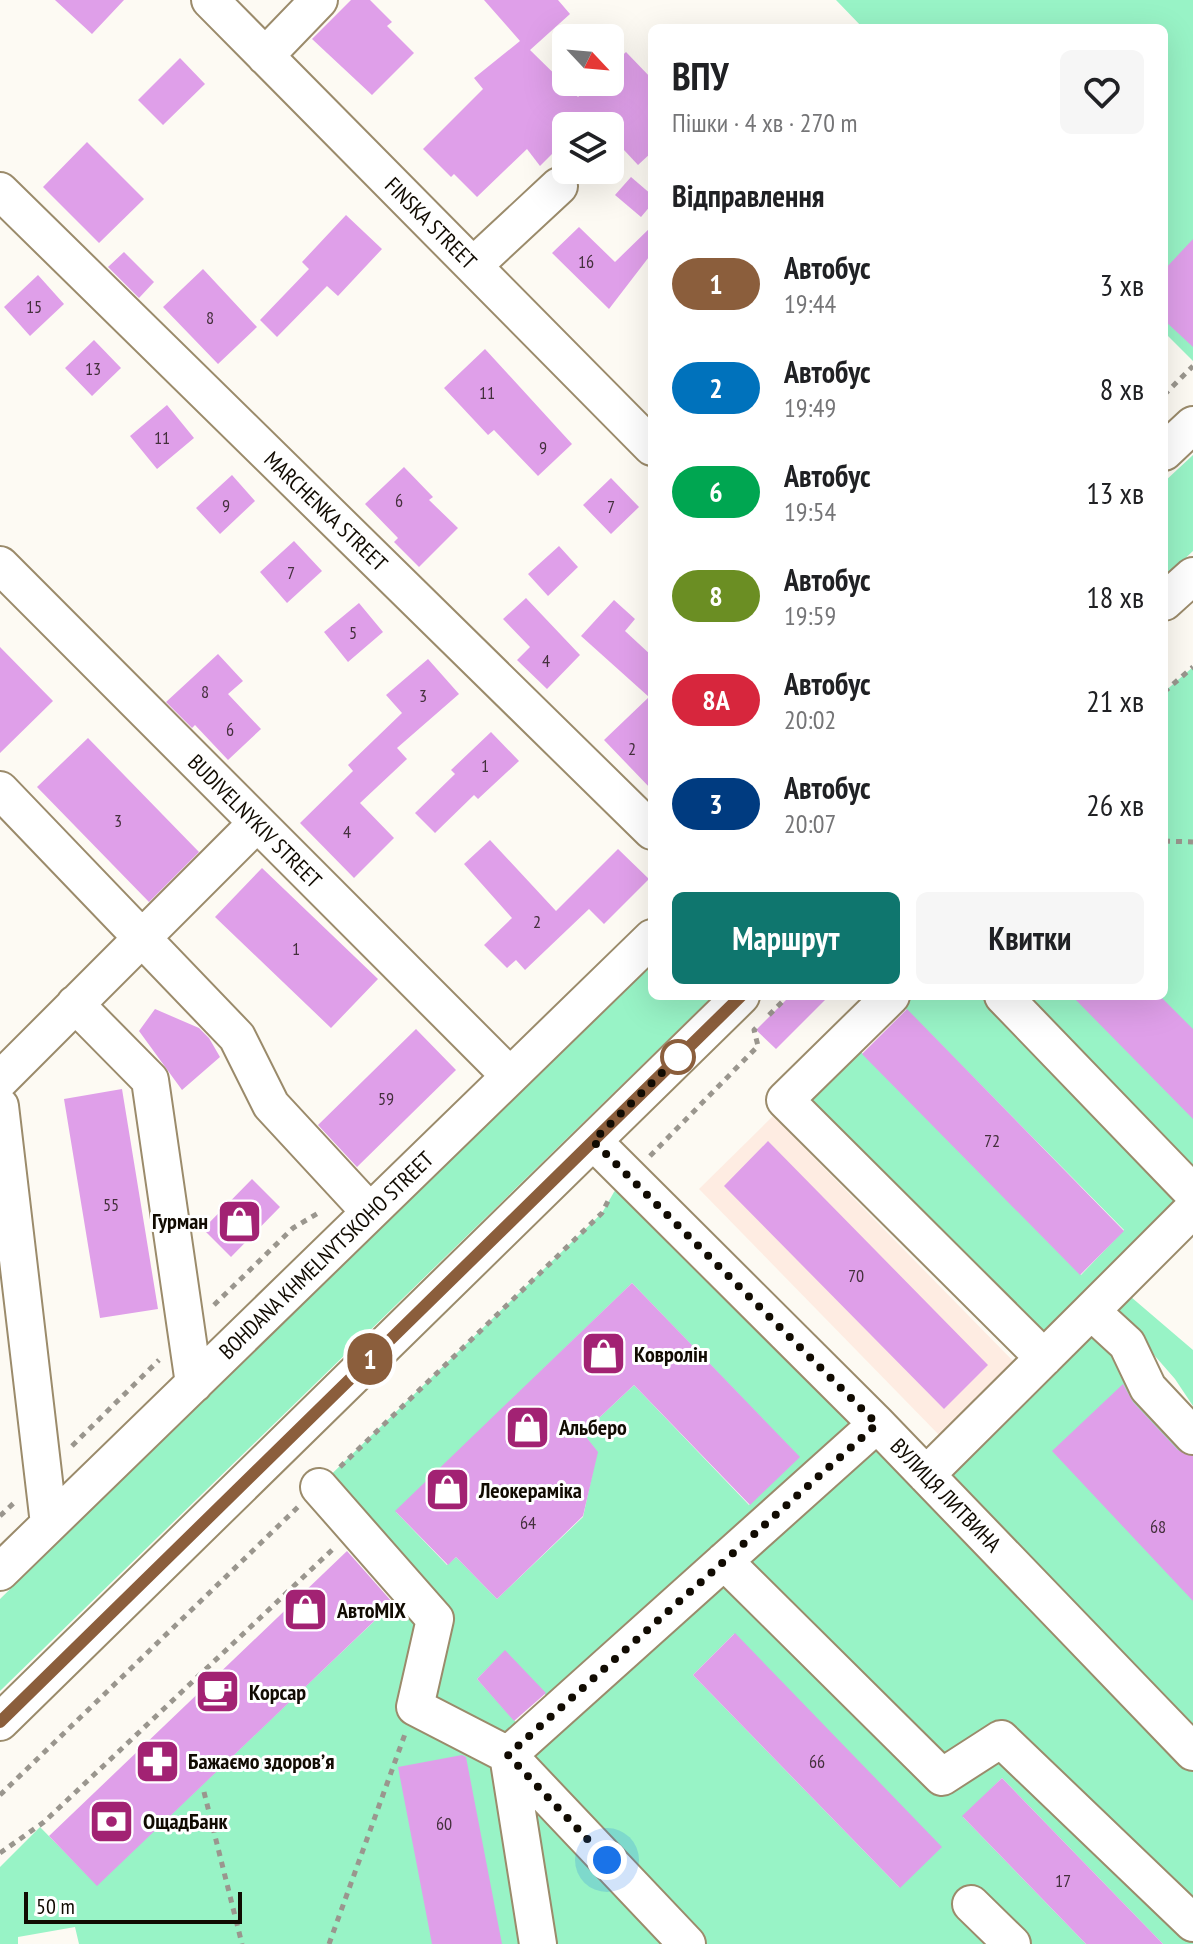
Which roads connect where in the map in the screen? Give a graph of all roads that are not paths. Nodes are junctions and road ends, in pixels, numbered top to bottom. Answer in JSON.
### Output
{"nodes":[{"id":1,"x":210,"y":0,"type":"edge"},
{"id":2,"x":319,"y":0,"type":"edge"},
{"id":3,"x":265,"y":56,"type":"junction"},
{"id":4,"x":559,"y":186,"type":"dead end"},
{"id":5,"x":0,"y":191,"type":"edge"},
{"id":6,"x":473,"y":266,"type":"junction"},
{"id":7,"x":1193,"y":425,"type":"edge"},
{"id":8,"x":648,"y":443,"type":"edge"},
{"id":9,"x":1168,"y":448,"type":"edge"},
{"id":10,"x":0,"y":565,"type":"edge"},
{"id":11,"x":1193,"y":576,"type":"edge"},
{"id":12,"x":1168,"y":598,"type":"edge"},
{"id":13,"x":0,"y":790,"type":"edge"},
{"id":14,"x":257,"y":823,"type":"junction"},
{"id":15,"x":648,"y":827,"type":"edge"},
{"id":16,"x":141,"y":938,"type":"junction"},
{"id":17,"x":648,"y":942,"type":"edge"},
{"id":18,"x":737,"y":1000,"type":"edge"},
{"id":19,"x":887,"y":1000,"type":"edge"},
{"id":20,"x":1007,"y":1000,"type":"edge"},
{"id":21,"x":75,"y":1004,"type":"junction"},
{"id":22,"x":510,"y":1076,"type":"junction"},
{"id":23,"x":0,"y":1080,"type":"edge"},
{"id":24,"x":0,"y":1106,"type":"edge"},
{"id":25,"x":593,"y":1141,"type":"junction"},
{"id":26,"x":1193,"y":1193,"type":"edge"},
{"id":27,"x":1193,"y":1209,"type":"edge"},
{"id":28,"x":370,"y":1212,"type":"junction"},
{"id":29,"x":1091,"y":1311,"type":"junction"},
{"id":30,"x":1044,"y":1358,"type":"junction"},
{"id":31,"x":194,"y":1384,"type":"junction"},
{"id":32,"x":877,"y":1424,"type":"junction"},
{"id":33,"x":1193,"y":1436,"type":"edge"},
{"id":34,"x":926,"y":1475,"type":"junction"},
{"id":35,"x":319,"y":1487,"type":"dead end"},
{"id":36,"x":49,"y":1524,"type":"junction"},
{"id":37,"x":724,"y":1561,"type":"junction"},
{"id":38,"x":0,"y":1572,"type":"edge"},
{"id":39,"x":0,"y":1722,"type":"edge"},
{"id":40,"x":1193,"y":1752,"type":"edge"},
{"id":41,"x":508,"y":1755,"type":"junction"},
{"id":42,"x":971,"y":1904,"type":"dead end"},
{"id":43,"x":1193,"y":1923,"type":"edge"},
{"id":44,"x":538,"y":1944,"type":"edge"},
{"id":45,"x":687,"y":1944,"type":"edge"},
{"id":46,"x":1012,"y":1944,"type":"edge"}],
"edges":[{"from":1,"to":3,"type":"street","name":"FINSKA STREET"},
{"from":2,"to":3,"type":"street"},
{"from":3,"to":6,"type":"street","name":"FINSKA STREET"},
{"from":4,"to":6,"type":"street"},
{"from":5,"to":15,"type":"street","name":"MARCHENKA STREET"},
{"from":6,"to":8,"type":"street","name":"FINSKA STREET"},
{"from":7,"to":9,"type":"street"},
{"from":10,"to":14,"type":"street","name":"BUDIVELNYKIV STREET"},
{"from":11,"to":12,"type":"street"},
{"from":13,"to":16,"type":"street"},
{"from":14,"to":16,"type":"street"},
{"from":14,"to":22,"type":"street","name":"BUDIVELNYKIV STREET"},
{"from":16,"to":21,"type":"street"},
{"from":16,"to":28,"type":"street"},
{"from":17,"to":22,"type":"street","name":"BOHDANA KHMELNYTSKOHO STREET"},
{"from":18,"to":25,"type":"street"},
{"from":19,"to":30,"type":"street"},
{"from":20,"to":26,"type":"street"},
{"from":21,"to":23,"type":"street"},
{"from":21,"to":31,"type":"street"},
{"from":22,"to":28,"type":"street","name":"BOHDANA KHMELNYTSKOHO STREET"},
{"from":24,"to":36,"type":"street"},
{"from":25,"to":32,"type":"street","name":"ВУЛИЦЯ ЛИТВИНА"},
{"from":25,"to":39,"type":"street"},
{"from":27,"to":29,"type":"street"},
{"from":28,"to":31,"type":"street","name":"BOHDANA KHMELNYTSKOHO STREET"},
{"from":29,"to":30,"type":"street"},
{"from":29,"to":33,"type":"street"},
{"from":30,"to":34,"type":"street"},
{"from":31,"to":36,"type":"street","name":"BOHDANA KHMELNYTSKOHO STREET"},
{"from":32,"to":34,"type":"street","name":"ВУЛИЦЯ ЛИТВИНА"},
{"from":32,"to":37,"type":"street"},
{"from":34,"to":40,"type":"street","name":"ВУЛИЦЯ ЛИТВИНА"},
{"from":35,"to":41,"type":"street"},
{"from":36,"to":38,"type":"street","name":"BOHDANA KHMELNYTSKOHO STREET"},
{"from":37,"to":41,"type":"street"},
{"from":37,"to":43,"type":"street"},
{"from":41,"to":44,"type":"street"},
{"from":41,"to":45,"type":"street"},
{"from":42,"to":46,"type":"street"}]}
